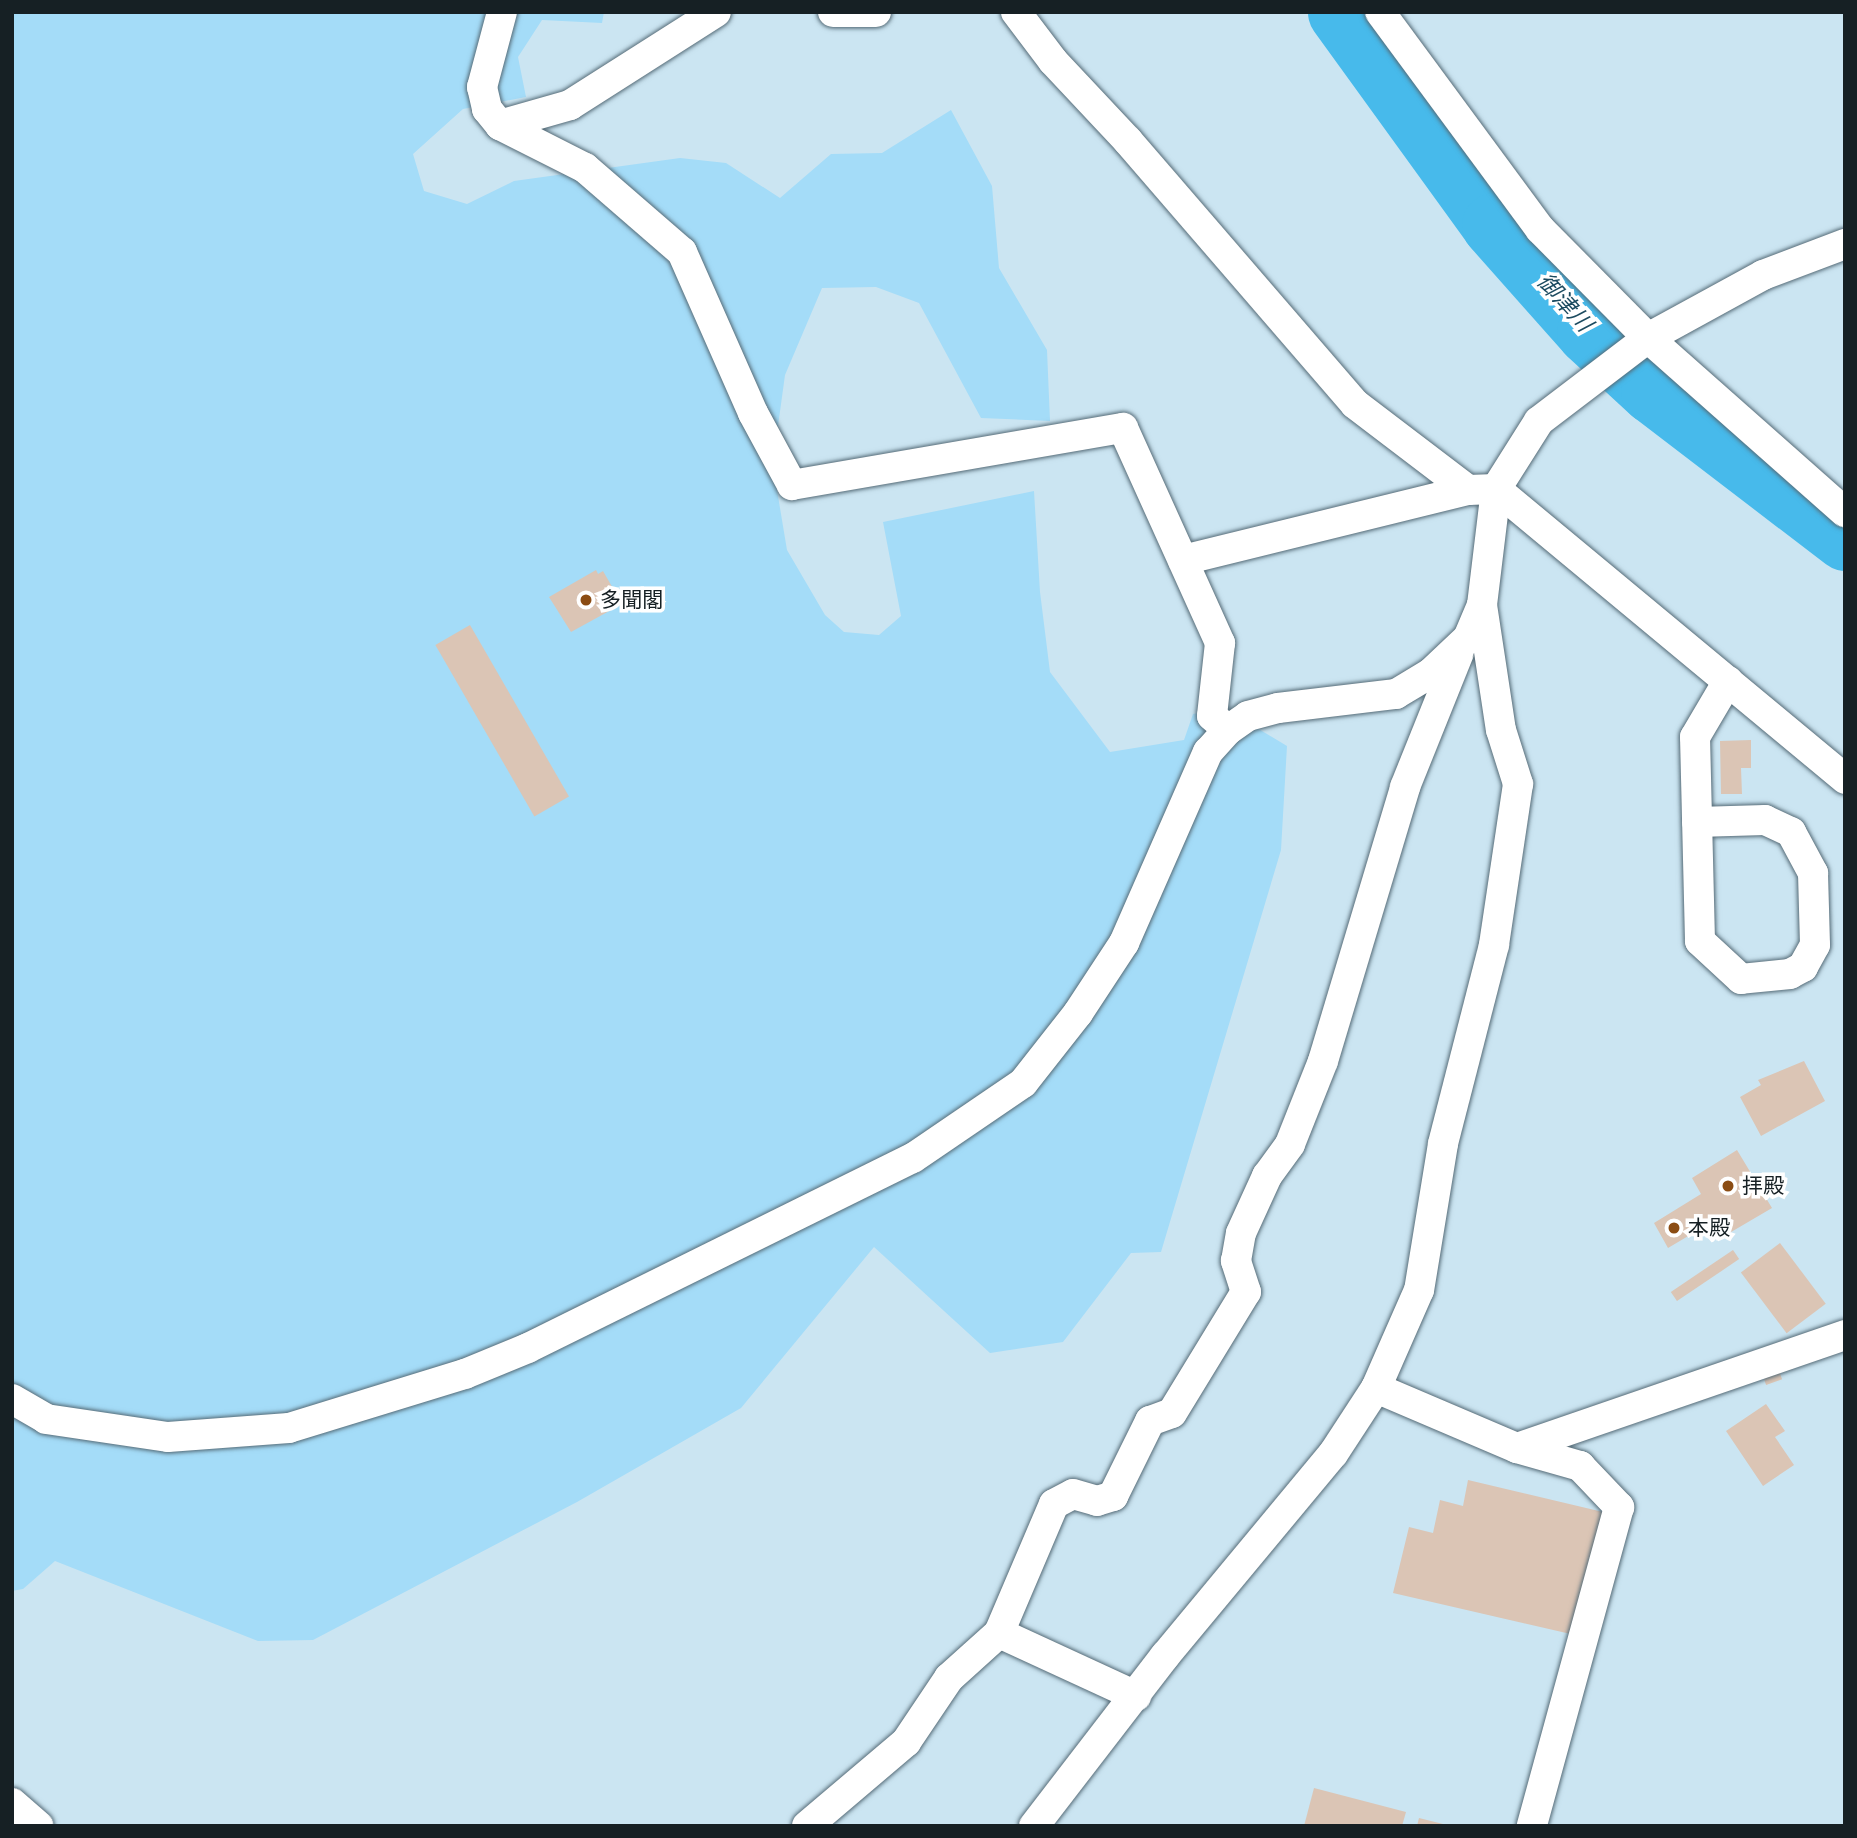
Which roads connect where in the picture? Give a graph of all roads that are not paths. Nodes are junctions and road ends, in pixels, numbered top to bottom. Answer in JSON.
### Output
{"nodes":[{"id":1,"x":502,"y":12,"type":"edge"},
{"id":2,"x":716,"y":12,"type":"edge"},
{"id":3,"x":833,"y":12,"type":"edge"},
{"id":4,"x":876,"y":12,"type":"edge"},
{"id":5,"x":1016,"y":12,"type":"edge"},
{"id":6,"x":1380,"y":12,"type":"edge"},
{"id":7,"x":500,"y":125,"type":"junction"},
{"id":8,"x":1845,"y":244,"type":"edge"},
{"id":9,"x":1641,"y":344,"type":"junction"},
{"id":10,"x":1482,"y":490,"type":"junction"},
{"id":11,"x":1845,"y":512,"type":"edge"},
{"id":12,"x":1182,"y":560,"type":"junction"},
{"id":13,"x":1482,"y":605,"type":"junction"},
{"id":14,"x":1468,"y":638,"type":"junction"},
{"id":15,"x":1728,"y":681,"type":"junction"},
{"id":16,"x":1228,"y":730,"type":"junction"},
{"id":17,"x":1845,"y":779,"type":"edge"},
{"id":18,"x":1697,"y":822,"type":"junction"},
{"id":19,"x":1845,"y":1335,"type":"edge"},
{"id":20,"x":1376,"y":1388,"type":"junction"},
{"id":21,"x":12,"y":1399,"type":"edge"},
{"id":22,"x":1517,"y":1448,"type":"junction"},
{"id":23,"x":999,"y":1633,"type":"junction"},
{"id":24,"x":1136,"y":1696,"type":"junction"},
{"id":25,"x":12,"y":1803,"type":"edge"},
{"id":26,"x":38,"y":1826,"type":"edge"},
{"id":27,"x":807,"y":1826,"type":"edge"},
{"id":28,"x":1034,"y":1826,"type":"edge"},
{"id":29,"x":1532,"y":1826,"type":"edge"}],
"edges":[{"from":1,"to":7,"type":"street"},
{"from":2,"to":7,"type":"street"},
{"from":3,"to":4,"type":"street"},
{"from":5,"to":10,"type":"street"},
{"from":6,"to":9,"type":"street"},
{"from":7,"to":12,"type":"street"},
{"from":8,"to":9,"type":"street"},
{"from":9,"to":10,"type":"street"},
{"from":9,"to":11,"type":"street"},
{"from":10,"to":12,"type":"street"},
{"from":10,"to":13,"type":"street"},
{"from":10,"to":15,"type":"street"},
{"from":12,"to":16,"type":"street"},
{"from":13,"to":14,"type":"street"},
{"from":13,"to":20,"type":"street"},
{"from":14,"to":16,"type":"street"},
{"from":14,"to":23,"type":"street"},
{"from":15,"to":17,"type":"street"},
{"from":15,"to":18,"type":"street"},
{"from":16,"to":21,"type":"street"},
{"from":18,"to":18,"type":"street"},
{"from":19,"to":22,"type":"street"},
{"from":20,"to":22,"type":"street"},
{"from":20,"to":24,"type":"street"},
{"from":22,"to":29,"type":"street"},
{"from":23,"to":24,"type":"street"},
{"from":23,"to":27,"type":"street"},
{"from":24,"to":28,"type":"street"},
{"from":25,"to":26,"type":"street"}]}
